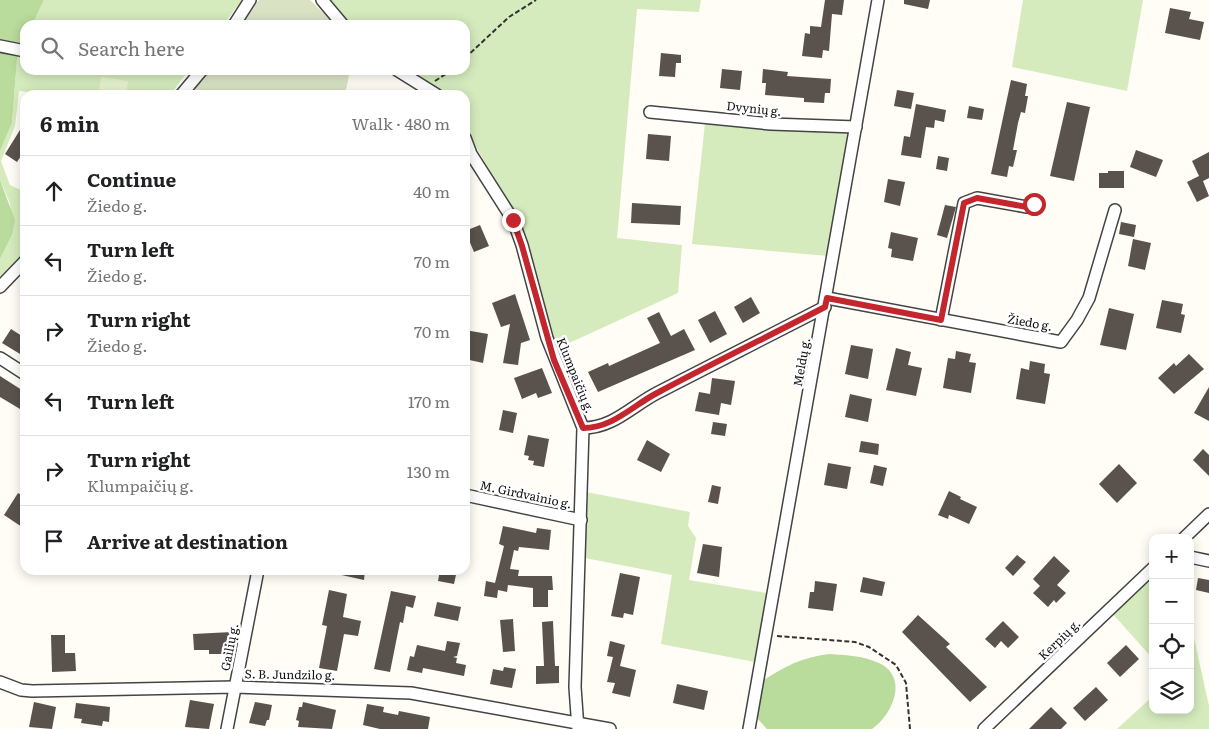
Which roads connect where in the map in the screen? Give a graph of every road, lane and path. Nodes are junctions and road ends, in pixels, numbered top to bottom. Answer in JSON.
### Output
{"nodes":[{"id":1,"x":250,"y":0,"type":"edge"},
{"id":2,"x":322,"y":0,"type":"edge"},
{"id":3,"x":536,"y":0,"type":"edge"},
{"id":4,"x":878,"y":0,"type":"edge"},
{"id":5,"x":237,"y":20,"type":"edge"},
{"id":6,"x":339,"y":20,"type":"edge"},
{"id":7,"x":0,"y":46,"type":"edge"},
{"id":8,"x":20,"y":50,"type":"edge"},
{"id":9,"x":470,"y":53,"type":"edge"},
{"id":10,"x":197,"y":75,"type":"edge"},
{"id":11,"x":405,"y":75,"type":"edge"},
{"id":12,"x":446,"y":75,"type":"edge"},
{"id":13,"x":420,"y":84,"type":"junction"},
{"id":14,"x":185,"y":90,"type":"edge"},
{"id":15,"x":429,"y":90,"type":"edge"},
{"id":16,"x":650,"y":112,"type":"dead end"},
{"id":17,"x":856,"y":127,"type":"junction"},
{"id":18,"x":470,"y":151,"type":"edge"},
{"id":19,"x":1034,"y":204,"type":"dead end"},
{"id":20,"x":1116,"y":210,"type":"dead end"},
{"id":21,"x":20,"y":266,"type":"edge"},
{"id":22,"x":0,"y":286,"type":"edge"},
{"id":23,"x":826,"y":303,"type":"junction"},
{"id":24,"x":941,"y":320,"type":"junction"},
{"id":25,"x":0,"y":358,"type":"edge"},
{"id":26,"x":20,"y":371,"type":"edge"},
{"id":27,"x":583,"y":428,"type":"junction"},
{"id":28,"x":470,"y":496,"type":"edge"},
{"id":29,"x":1209,"y":514,"type":"edge"},
{"id":30,"x":581,"y":520,"type":"junction"},
{"id":31,"x":1188,"y":534,"type":"edge"},
{"id":32,"x":1194,"y":558,"type":"edge"},
{"id":33,"x":1209,"y":561,"type":"edge"},
{"id":34,"x":1149,"y":572,"type":"edge"},
{"id":35,"x":257,"y":575,"type":"edge"},
{"id":36,"x":766,"y":635,"type":"junction"},
{"id":37,"x":0,"y":682,"type":"edge"},
{"id":38,"x":235,"y":687,"type":"junction"},
{"id":39,"x":578,"y":726,"type":"edge"},
{"id":40,"x":226,"y":729,"type":"edge"},
{"id":41,"x":610,"y":729,"type":"edge"},
{"id":42,"x":749,"y":729,"type":"edge"},
{"id":43,"x":910,"y":729,"type":"edge"},
{"id":44,"x":984,"y":729,"type":"edge"}],
"edges":[{"from":1,"to":5,"type":"street"},
{"from":2,"to":6,"type":"street"},
{"from":3,"to":9,"type":"path"},
{"from":4,"to":17,"type":"street","name":"Meldų g."},
{"from":7,"to":8,"type":"street"},
{"from":10,"to":14,"type":"street"},
{"from":11,"to":13,"type":"street"},
{"from":12,"to":13,"type":"path"},
{"from":13,"to":15,"type":"street"},
{"from":16,"to":17,"type":"street","name":"Dvynių g."},
{"from":17,"to":23,"type":"street","name":"Meldų g."},
{"from":18,"to":27,"type":"street","name":"Klumpaičių g."},
{"from":19,"to":24,"type":"street"},
{"from":20,"to":24,"type":"street","name":"Žiedo g."},
{"from":21,"to":22,"type":"street"},
{"from":23,"to":24,"type":"street","name":"Žiedo g."},
{"from":23,"to":27,"type":"street"},
{"from":23,"to":36,"type":"street","name":"Meldų g."},
{"from":25,"to":26,"type":"street"},
{"from":27,"to":30,"type":"street","name":"Klumpaičių g."},
{"from":28,"to":30,"type":"street","name":"M. Girdvainio g."},
{"from":29,"to":31,"type":"street"},
{"from":30,"to":39,"type":"street","name":"Klumpaičių g."},
{"from":32,"to":33,"type":"street"},
{"from":34,"to":44,"type":"street","name":"Kerpių g."},
{"from":35,"to":38,"type":"street","name":"Gailių g."},
{"from":36,"to":42,"type":"street","name":"Meldų g."},
{"from":36,"to":43,"type":"path"},
{"from":37,"to":38,"type":"street","name":"S. B. Jundzilo g."},
{"from":38,"to":39,"type":"street","name":"S. B. Jundzilo g."},
{"from":38,"to":40,"type":"street","name":"Gailių g."},
{"from":39,"to":41,"type":"street","name":"S. B. Jundzilo g."}]}
